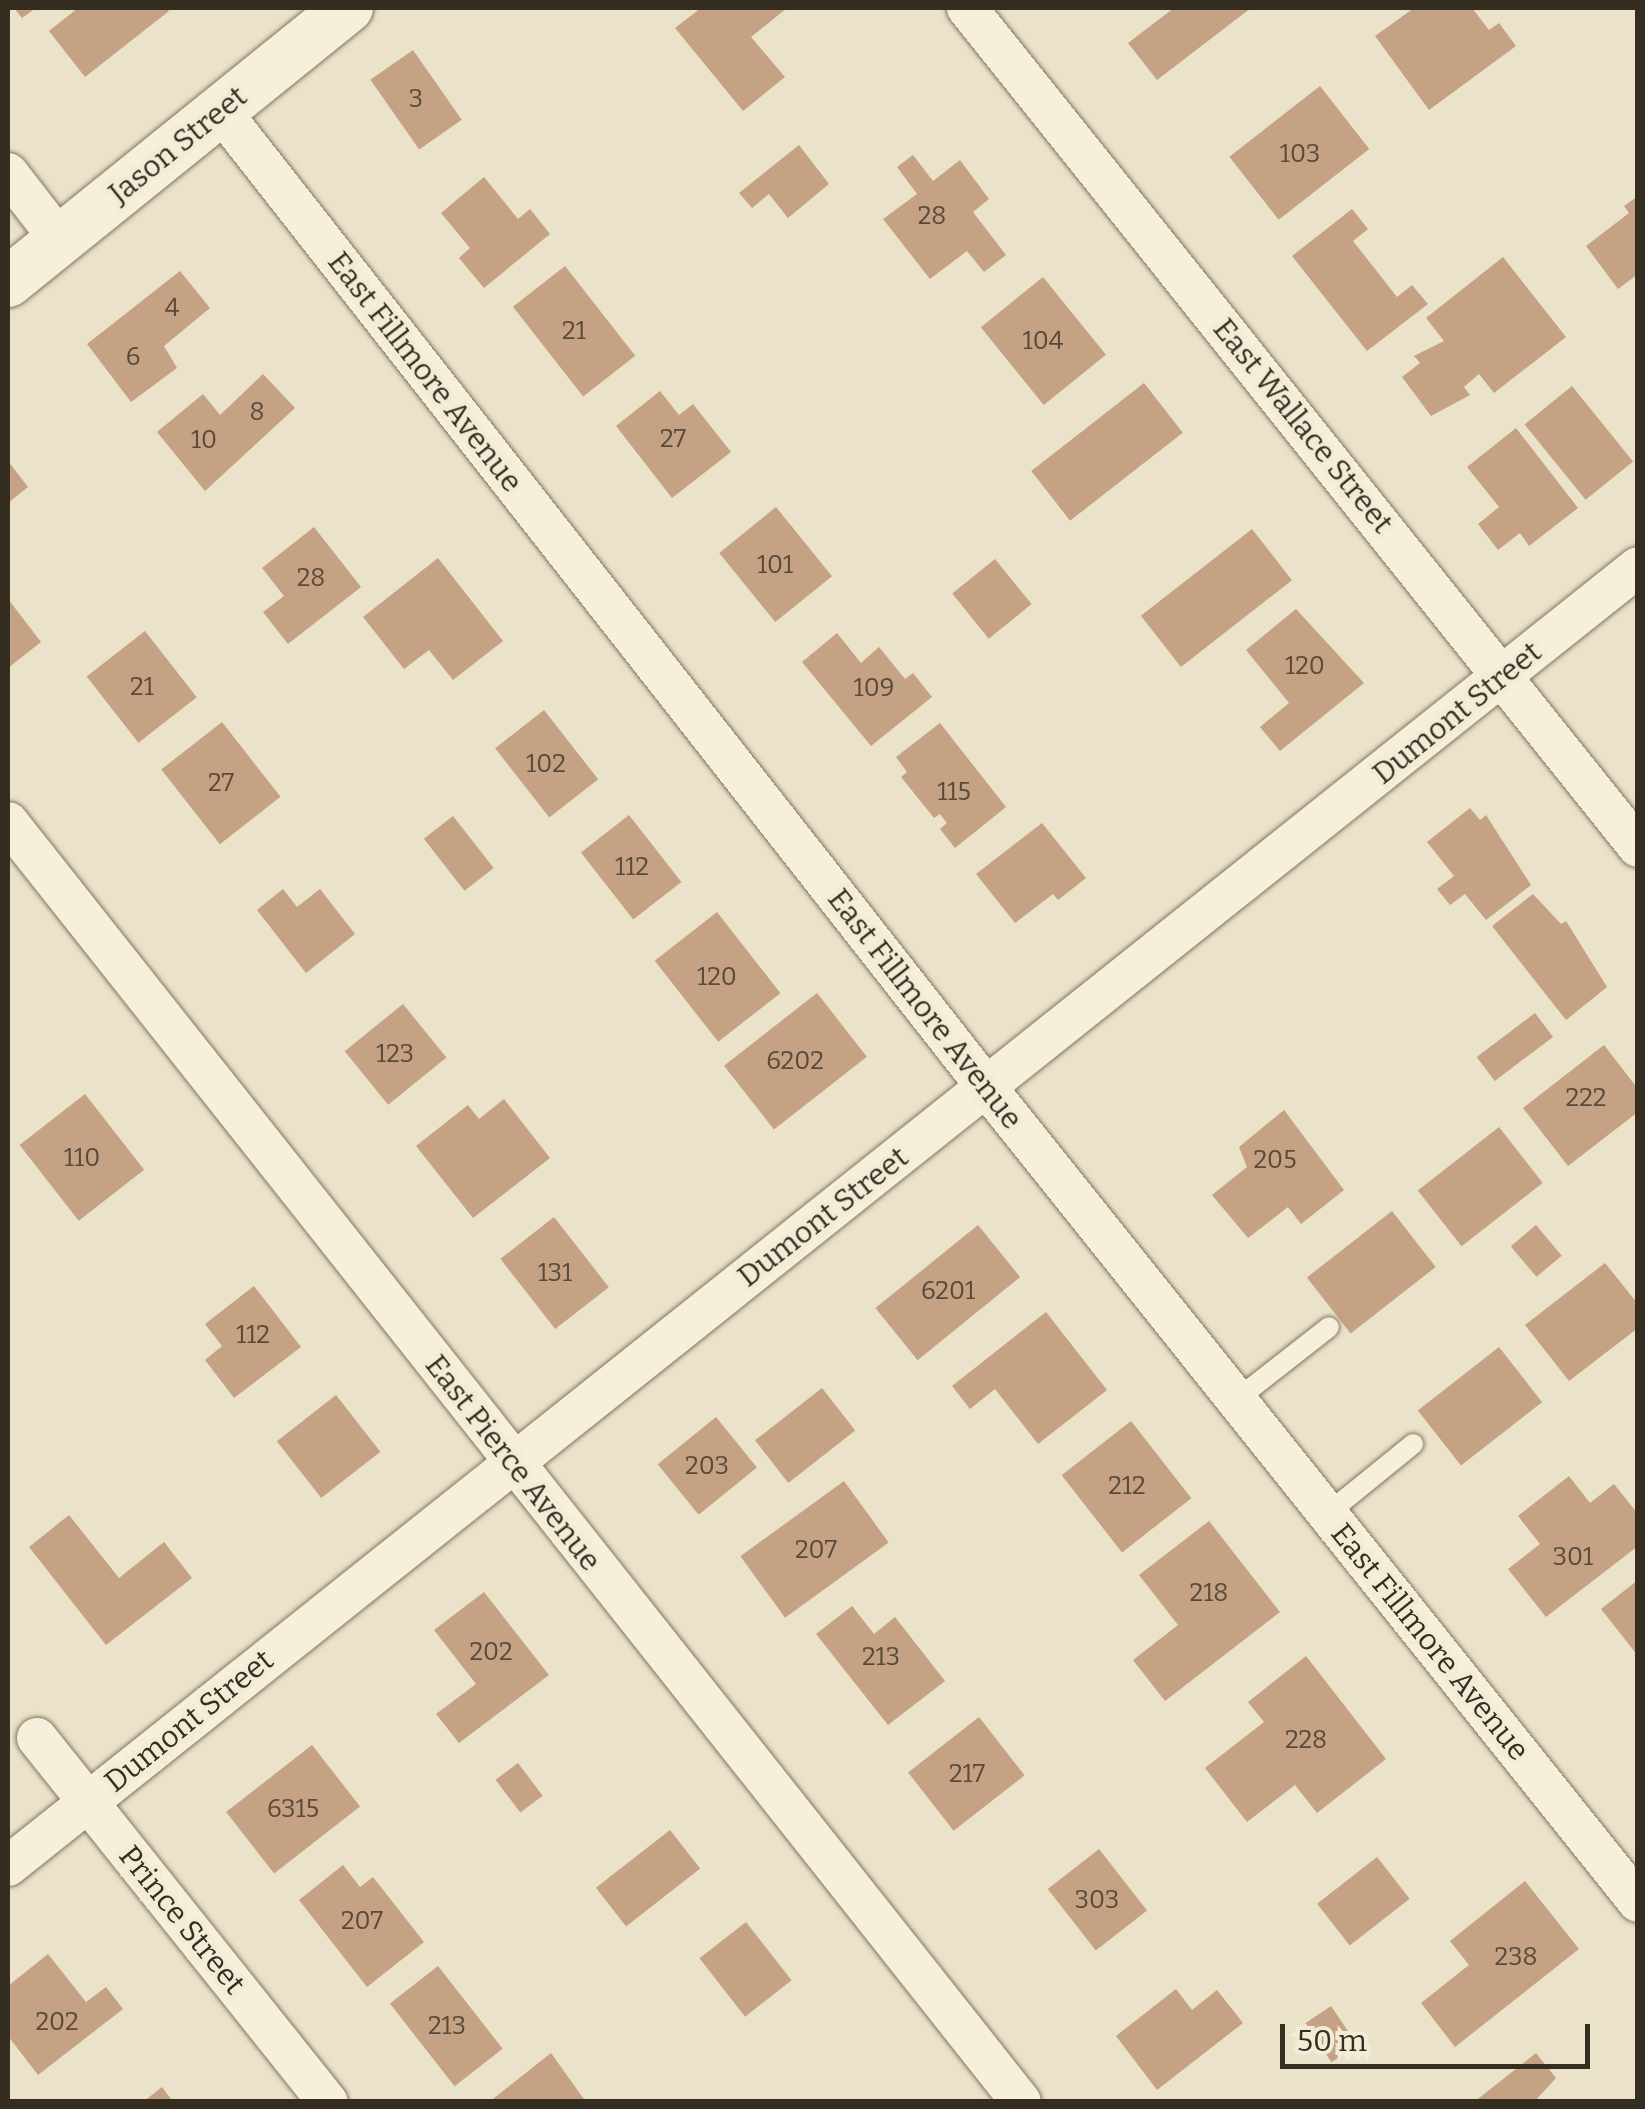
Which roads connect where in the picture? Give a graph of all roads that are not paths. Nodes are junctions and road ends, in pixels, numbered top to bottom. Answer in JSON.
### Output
{"nodes":[{"id":1,"x":348,"y":8,"type":"edge"},
{"id":2,"x":967,"y":8,"type":"edge"},
{"id":3,"x":220,"y":110,"type":"junction"},
{"id":4,"x":8,"y":173,"type":"edge"},
{"id":5,"x":60,"y":240,"type":"junction"},
{"id":6,"x":8,"y":282,"type":"edge"},
{"id":7,"x":1638,"y":566,"type":"edge"},
{"id":8,"x":1504,"y":676,"type":"junction"},
{"id":9,"x":8,"y":822,"type":"edge"},
{"id":10,"x":1638,"y":847,"type":"edge"},
{"id":11,"x":987,"y":1088,"type":"junction"},
{"id":12,"x":1329,"y":1327,"type":"dead end"},
{"id":13,"x":1236,"y":1400,"type":"junction"},
{"id":14,"x":1412,"y":1444,"type":"dead end"},
{"id":15,"x":511,"y":1460,"type":"junction"},
{"id":16,"x":1327,"y":1514,"type":"junction"},
{"id":17,"x":37,"y":1738,"type":"dead end"},
{"id":18,"x":88,"y":1802,"type":"junction"},
{"id":19,"x":8,"y":1866,"type":"edge"},
{"id":20,"x":1638,"y":1902,"type":"edge"},
{"id":21,"x":328,"y":2102,"type":"edge"},
{"id":22,"x":1021,"y":2102,"type":"edge"}],
"edges":[{"from":1,"to":3,"type":"street","name":"Jason Street"},
{"from":2,"to":8,"type":"street","name":"East Wallace Street"},
{"from":3,"to":5,"type":"street","name":"Jason Street"},
{"from":3,"to":11,"type":"street","name":"East Fillmore Avenue"},
{"from":4,"to":5,"type":"street"},
{"from":5,"to":6,"type":"street","name":"Jason Street"},
{"from":7,"to":8,"type":"street","name":"Dumont Street"},
{"from":8,"to":10,"type":"street","name":"East Wallace Street"},
{"from":8,"to":11,"type":"street","name":"Dumont Street"},
{"from":9,"to":15,"type":"street","name":"East Pierce Avenue"},
{"from":11,"to":13,"type":"street","name":"East Fillmore Avenue"},
{"from":11,"to":15,"type":"street","name":"Dumont Street"},
{"from":12,"to":13,"type":"lane"},
{"from":13,"to":16,"type":"street","name":"East Fillmore Avenue"},
{"from":14,"to":16,"type":"lane"},
{"from":15,"to":18,"type":"street","name":"Dumont Street"},
{"from":15,"to":22,"type":"street","name":"East Pierce Avenue"},
{"from":16,"to":20,"type":"street","name":"East Fillmore Avenue"},
{"from":17,"to":18,"type":"street","name":"Prince Street"},
{"from":18,"to":19,"type":"street","name":"Dumont Street"},
{"from":18,"to":21,"type":"street","name":"Prince Street"}]}
